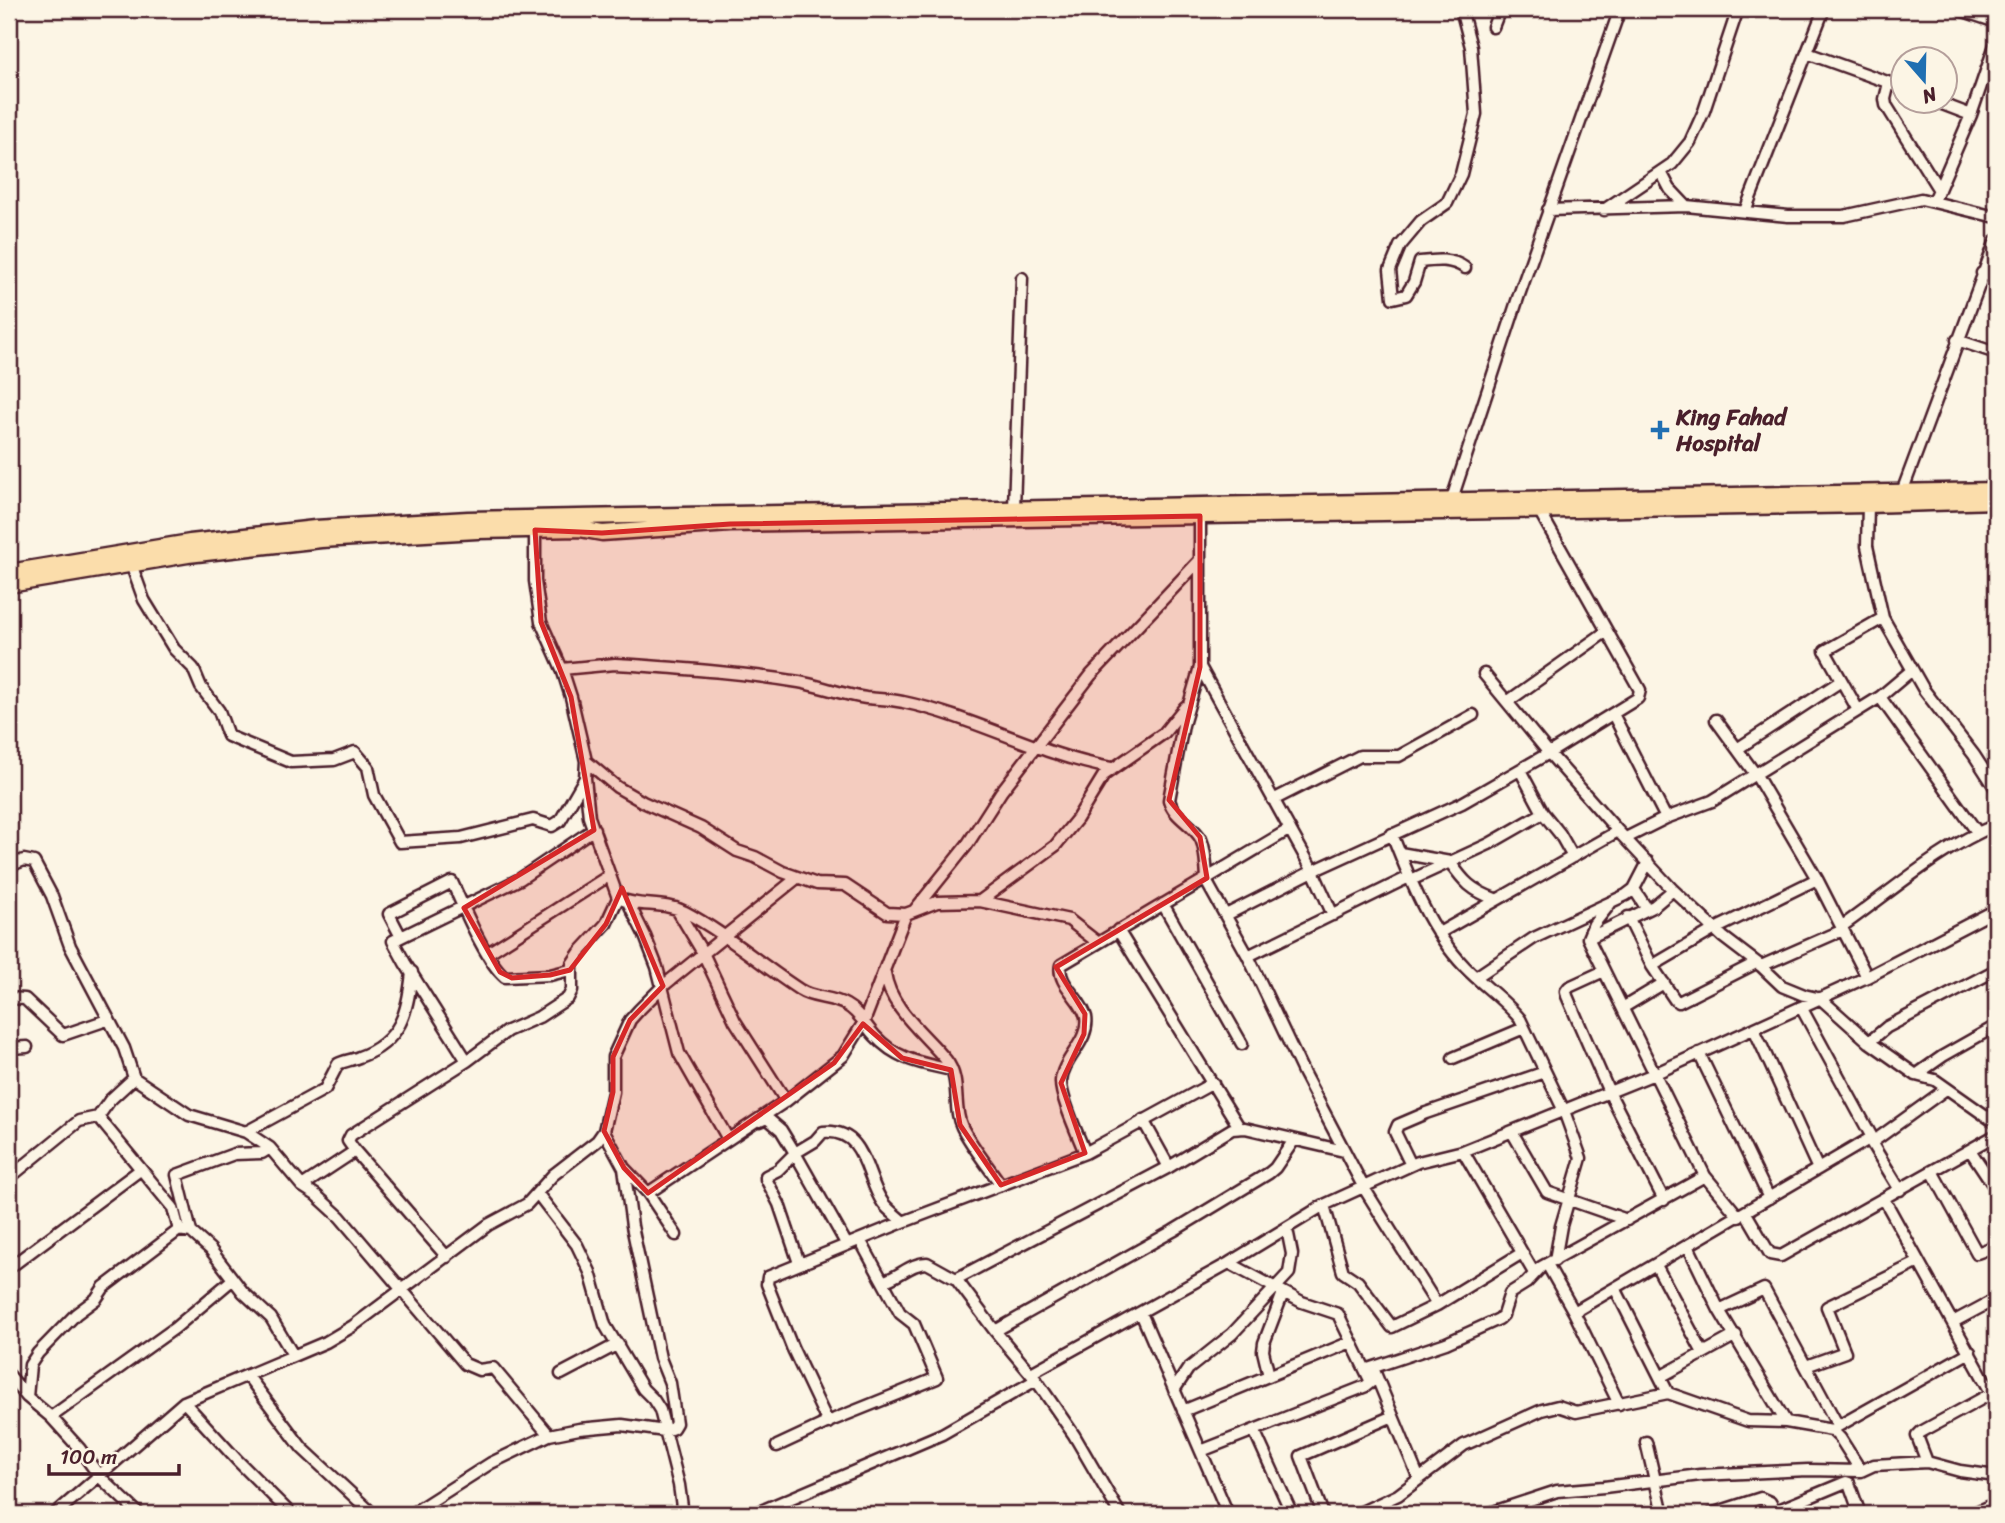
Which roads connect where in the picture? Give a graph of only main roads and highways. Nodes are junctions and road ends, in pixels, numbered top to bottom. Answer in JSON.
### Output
{"nodes":[{"id":1,"x":1996,"y":490,"type":"edge"},
{"id":2,"x":1996,"y":501,"type":"edge"},
{"id":3,"x":1449,"y":507,"type":"junction"},
{"id":4,"x":9,"y":572,"type":"edge"},
{"id":5,"x":9,"y":585,"type":"edge"}],
"edges":[{"from":1,"to":3,"type":"main road"},
{"from":2,"to":3,"type":"main road"},
{"from":3,"to":4,"type":"main road"},
{"from":3,"to":5,"type":"main road"}]}
